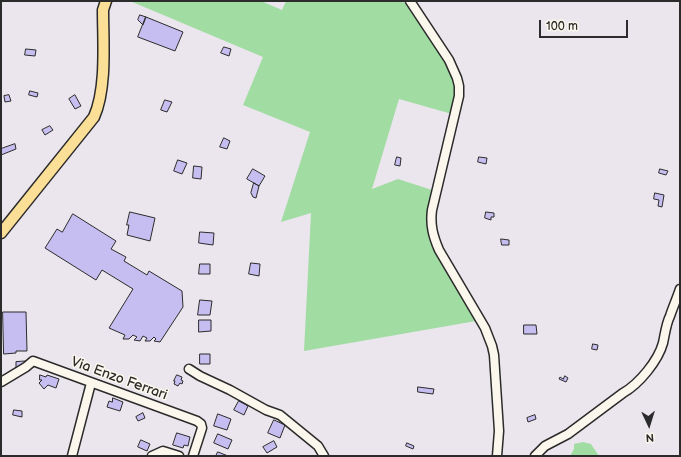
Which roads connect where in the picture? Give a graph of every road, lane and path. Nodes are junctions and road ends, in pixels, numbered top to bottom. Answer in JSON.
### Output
{"nodes":[{"id":1,"x":106,"y":1,"type":"edge"},
{"id":2,"x":410,"y":1,"type":"edge"},
{"id":3,"x":1,"y":233,"type":"edge"},
{"id":4,"x":680,"y":290,"type":"edge"},
{"id":5,"x":189,"y":369,"type":"dead end"},
{"id":6,"x":1,"y":382,"type":"edge"},
{"id":7,"x":91,"y":382,"type":"junction"},
{"id":8,"x":72,"y":456,"type":"edge"},
{"id":9,"x":152,"y":456,"type":"edge"},
{"id":10,"x":179,"y":456,"type":"edge"},
{"id":11,"x":193,"y":456,"type":"edge"},
{"id":12,"x":324,"y":456,"type":"edge"},
{"id":13,"x":497,"y":456,"type":"edge"},
{"id":14,"x":535,"y":456,"type":"edge"}],
"edges":[{"from":1,"to":3,"type":"main road"},
{"from":2,"to":13,"type":"street"},
{"from":4,"to":14,"type":"street"},
{"from":5,"to":12,"type":"street"},
{"from":6,"to":7,"type":"street","name":"Via Enzo Ferrari"},
{"from":7,"to":8,"type":"street"},
{"from":7,"to":11,"type":"street","name":"Via Enzo Ferrari"},
{"from":9,"to":10,"type":"street"}]}
